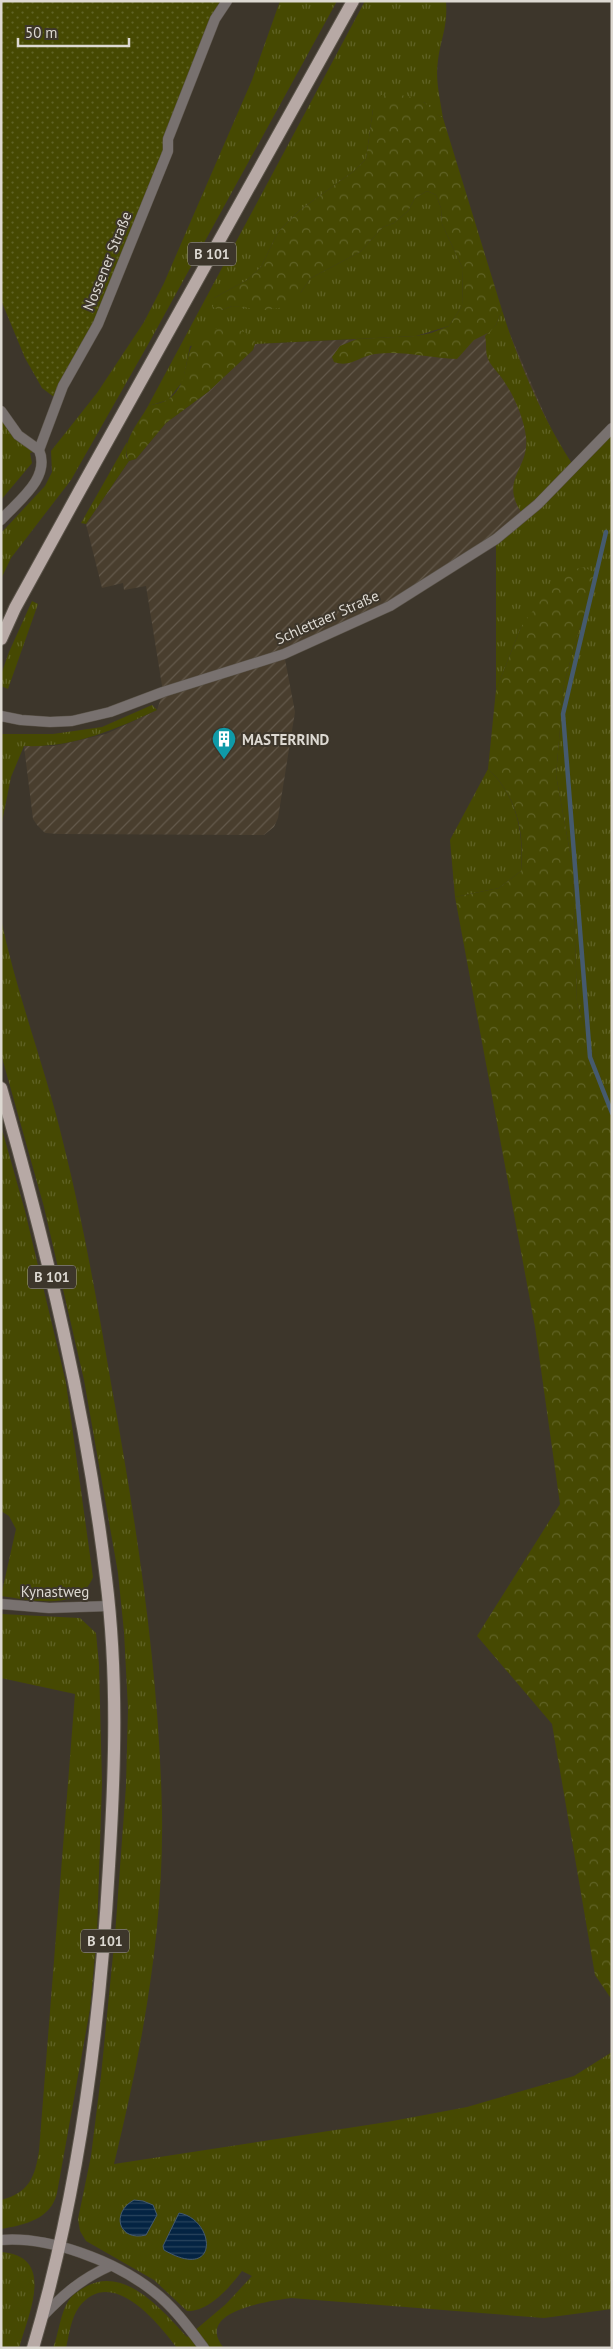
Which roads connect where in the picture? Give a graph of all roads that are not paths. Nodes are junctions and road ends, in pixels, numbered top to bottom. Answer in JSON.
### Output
{"nodes":[{"id":1,"x":227,"y":1,"type":"edge"},
{"id":2,"x":353,"y":1,"type":"edge"},
{"id":3,"x":1,"y":411,"type":"edge"},
{"id":4,"x":612,"y":428,"type":"edge"},
{"id":5,"x":39,"y":450,"type":"junction"},
{"id":6,"x":1,"y":520,"type":"edge"},
{"id":7,"x":1,"y":639,"type":"edge"},
{"id":8,"x":1,"y":716,"type":"edge"},
{"id":9,"x":1,"y":1088,"type":"edge"},
{"id":10,"x":1,"y":1604,"type":"edge"},
{"id":11,"x":109,"y":1606,"type":"junction"},
{"id":12,"x":1,"y":2240,"type":"edge"},
{"id":13,"x":58,"y":2246,"type":"junction"},
{"id":14,"x":110,"y":2266,"type":"junction"},
{"id":15,"x":42,"y":2318,"type":"junction"},
{"id":16,"x":33,"y":2348,"type":"edge"},
{"id":17,"x":204,"y":2348,"type":"edge"}],
"edges":[{"from":1,"to":5,"type":"street","name":"Nossener Straße"},
{"from":2,"to":7,"type":"main road","number":"B 101"},
{"from":3,"to":5,"type":"street"},
{"from":4,"to":8,"type":"street","name":"Schlettaer Straße"},
{"from":5,"to":6,"type":"street","name":"Nossener Straße"},
{"from":9,"to":11,"type":"main road","number":"B 101"},
{"from":10,"to":11,"type":"street","name":"Kynastweg"},
{"from":11,"to":13,"type":"main road","number":"B 101"},
{"from":12,"to":13,"type":"street"},
{"from":13,"to":14,"type":"street"},
{"from":13,"to":15,"type":"main road","number":"B 101"},
{"from":14,"to":15,"type":"street"},
{"from":14,"to":17,"type":"street"},
{"from":15,"to":16,"type":"main road","number":"B 101"}]}
